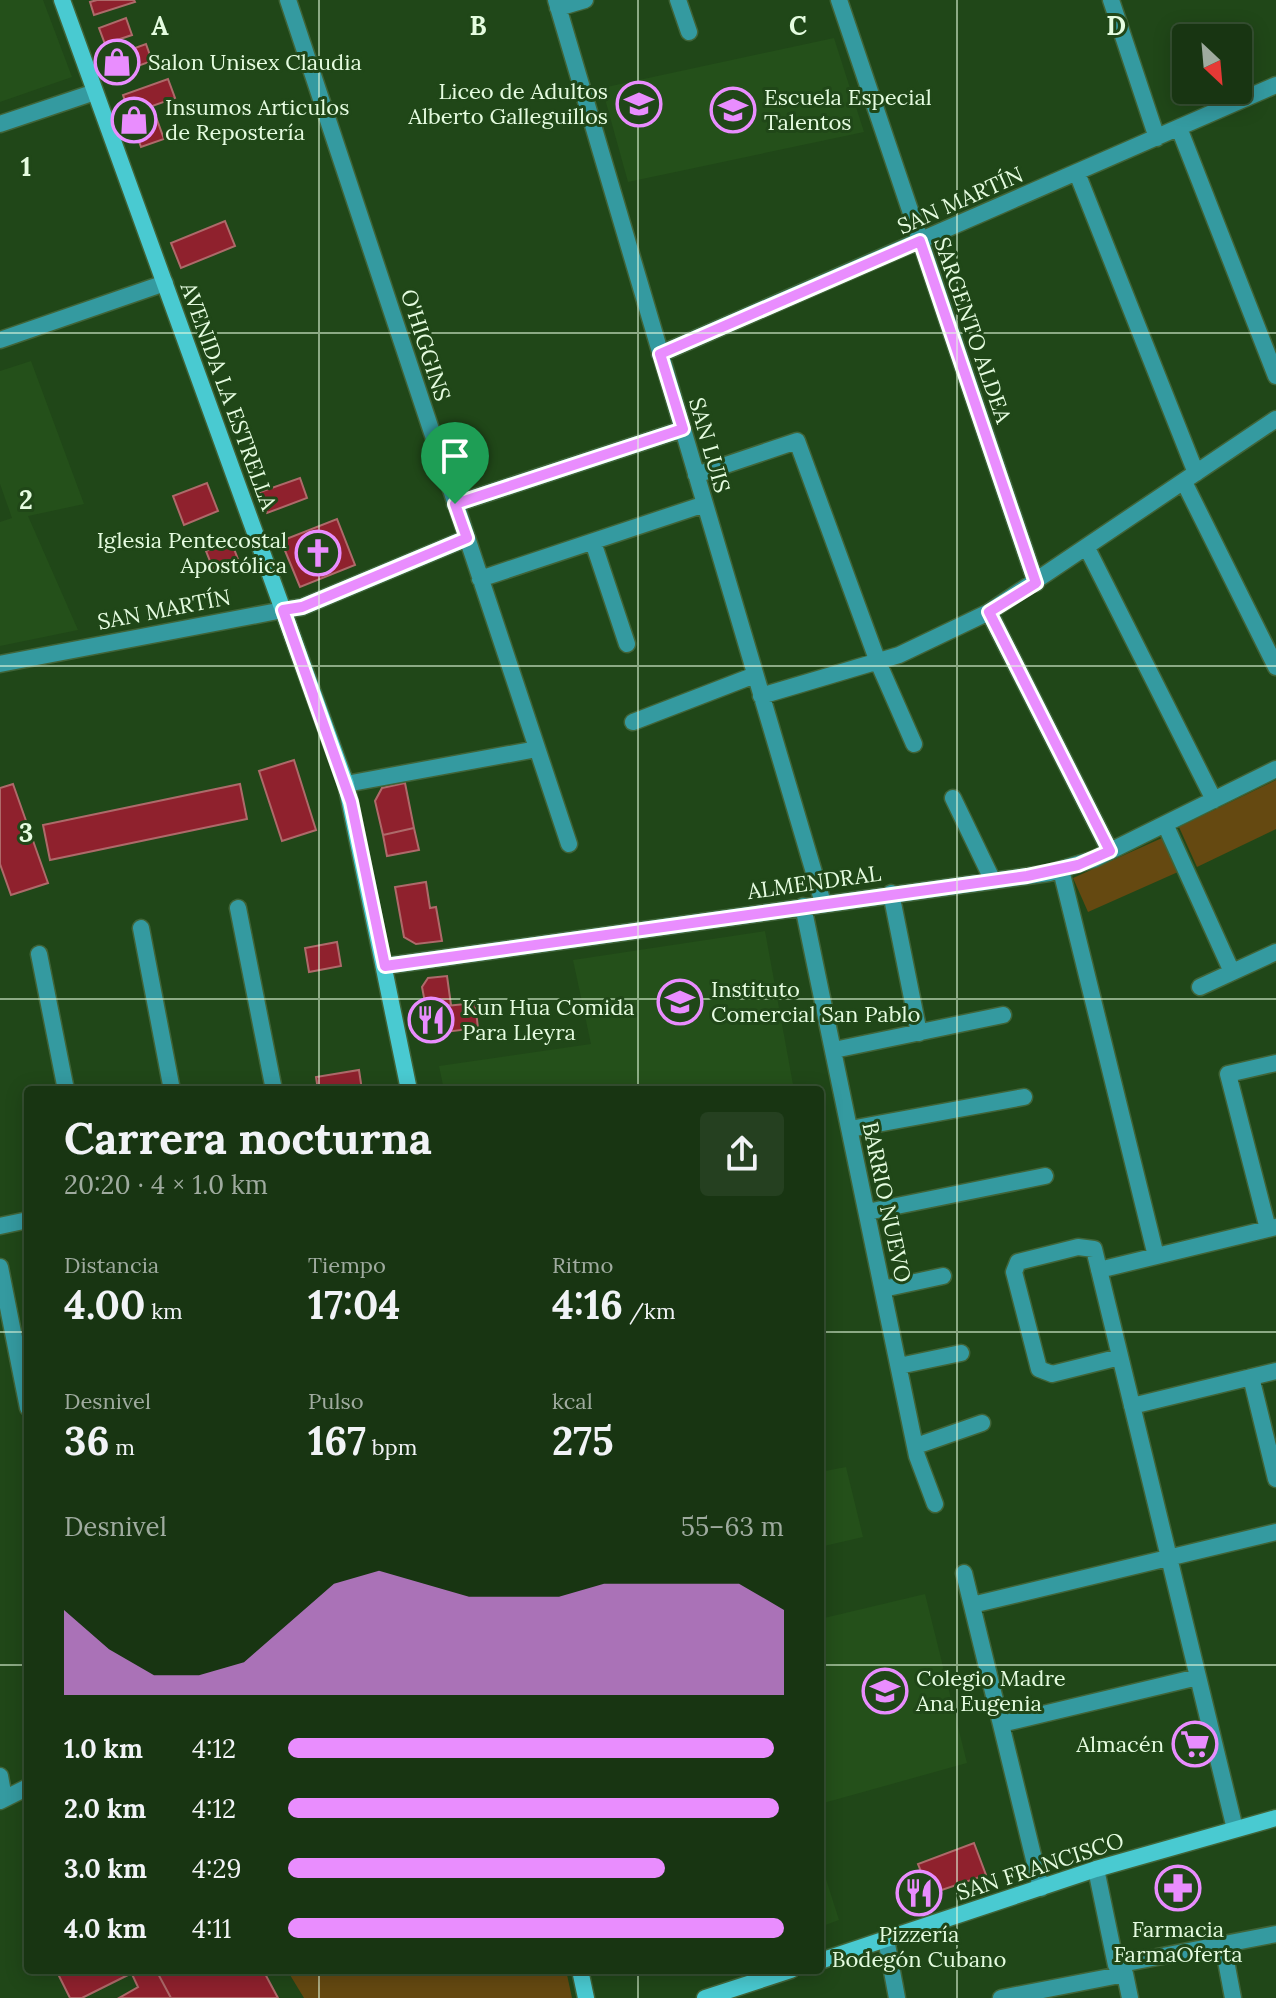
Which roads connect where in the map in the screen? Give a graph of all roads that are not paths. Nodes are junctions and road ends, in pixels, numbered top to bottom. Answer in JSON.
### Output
{"nodes":[{"id":1,"x":62,"y":0,"type":"edge"},
{"id":2,"x":288,"y":0,"type":"edge"},
{"id":3,"x":585,"y":0,"type":"edge"},
{"id":4,"x":678,"y":0,"type":"edge"},
{"id":5,"x":839,"y":0,"type":"edge"},
{"id":6,"x":1111,"y":0,"type":"edge"},
{"id":7,"x":557,"y":4,"type":"edge"},
{"id":8,"x":689,"y":32,"type":"dead end"},
{"id":9,"x":1276,"y":85,"type":"edge"},
{"id":10,"x":95,"y":92,"type":"junction"},
{"id":11,"x":0,"y":124,"type":"edge"},
{"id":12,"x":1179,"y":128,"type":"junction"},
{"id":13,"x":1157,"y":138,"type":"junction"},
{"id":14,"x":1077,"y":173,"type":"junction"},
{"id":15,"x":920,"y":241,"type":"junction"},
{"id":16,"x":165,"y":283,"type":"junction"},
{"id":17,"x":0,"y":340,"type":"edge"},
{"id":18,"x":660,"y":354,"type":"junction"},
{"id":19,"x":1276,"y":376,"type":"edge"},
{"id":20,"x":1276,"y":419,"type":"edge"},
{"id":21,"x":683,"y":429,"type":"junction"},
{"id":22,"x":696,"y":475,"type":"junction"},
{"id":23,"x":1190,"y":478,"type":"junction"},
{"id":24,"x":455,"y":504,"type":"junction"},
{"id":25,"x":705,"y":504,"type":"junction"},
{"id":26,"x":467,"y":538,"type":"junction"},
{"id":27,"x":593,"y":542,"type":"junction"},
{"id":28,"x":1087,"y":548,"type":"junction"},
{"id":29,"x":480,"y":579,"type":"junction"},
{"id":30,"x":1036,"y":583,"type":"junction"},
{"id":31,"x":283,"y":610,"type":"junction"},
{"id":32,"x":989,"y":612,"type":"junction"},
{"id":33,"x":627,"y":644,"type":"dead end"},
{"id":34,"x":878,"y":662,"type":"junction"},
{"id":35,"x":0,"y":664,"type":"edge"},
{"id":36,"x":1276,"y":667,"type":"edge"},
{"id":37,"x":755,"y":675,"type":"junction"},
{"id":38,"x":761,"y":696,"type":"junction"},
{"id":39,"x":633,"y":722,"type":"dead end"},
{"id":40,"x":914,"y":744,"type":"dead end"},
{"id":41,"x":537,"y":749,"type":"junction"},
{"id":42,"x":1276,"y":769,"type":"edge"},
{"id":43,"x":346,"y":784,"type":"junction"},
{"id":44,"x":953,"y":798,"type":"dead end"},
{"id":45,"x":1214,"y":800,"type":"junction"},
{"id":46,"x":1165,"y":824,"type":"junction"},
{"id":47,"x":569,"y":844,"type":"dead end"},
{"id":48,"x":1110,"y":851,"type":"junction"},
{"id":49,"x":1061,"y":870,"type":"junction"},
{"id":50,"x":993,"y":881,"type":"junction"},
{"id":51,"x":891,"y":893,"type":"junction"},
{"id":52,"x":823,"y":903,"type":"junction"},
{"id":53,"x":803,"y":906,"type":"junction"},
{"id":54,"x":238,"y":908,"type":"dead end"},
{"id":55,"x":141,"y":928,"type":"dead end"},
{"id":56,"x":1276,"y":952,"type":"edge"},
{"id":57,"x":39,"y":954,"type":"dead end"},
{"id":58,"x":385,"y":966,"type":"junction"},
{"id":59,"x":1232,"y":972,"type":"junction"},
{"id":60,"x":1200,"y":987,"type":"dead end"},
{"id":61,"x":1003,"y":1015,"type":"dead end"},
{"id":62,"x":919,"y":1033,"type":"junction"},
{"id":63,"x":834,"y":1050,"type":"junction"},
{"id":64,"x":1276,"y":1063,"type":"edge"},
{"id":65,"x":65,"y":1086,"type":"edge"},
{"id":66,"x":171,"y":1086,"type":"edge"},
{"id":67,"x":273,"y":1086,"type":"edge"},
{"id":68,"x":408,"y":1086,"type":"edge"},
{"id":69,"x":1024,"y":1097,"type":"dead end"},
{"id":70,"x":850,"y":1129,"type":"junction"},
{"id":71,"x":1045,"y":1176,"type":"dead end"},
{"id":72,"x":867,"y":1212,"type":"junction"},
{"id":73,"x":24,"y":1221,"type":"edge"},
{"id":74,"x":0,"y":1226,"type":"edge"},
{"id":75,"x":1272,"y":1228,"type":"edge"},
{"id":76,"x":1156,"y":1256,"type":"junction"},
{"id":77,"x":0,"y":1267,"type":"edge"},
{"id":78,"x":1099,"y":1270,"type":"junction"},
{"id":79,"x":943,"y":1276,"type":"dead end"},
{"id":80,"x":883,"y":1289,"type":"junction"},
{"id":81,"x":961,"y":1353,"type":"dead end"},
{"id":82,"x":1120,"y":1357,"type":"junction"},
{"id":83,"x":899,"y":1366,"type":"junction"},
{"id":84,"x":1276,"y":1371,"type":"edge"},
{"id":85,"x":1251,"y":1377,"type":"junction"},
{"id":86,"x":24,"y":1388,"type":"edge"},
{"id":87,"x":1132,"y":1406,"type":"junction"},
{"id":88,"x":982,"y":1423,"type":"dead end"},
{"id":89,"x":916,"y":1446,"type":"junction"},
{"id":90,"x":1276,"y":1479,"type":"edge"},
{"id":91,"x":935,"y":1504,"type":"dead end"},
{"id":92,"x":1276,"y":1532,"type":"edge"},
{"id":93,"x":1168,"y":1558,"type":"junction"},
{"id":94,"x":964,"y":1573,"type":"dead end"},
{"id":95,"x":972,"y":1605,"type":"junction"},
{"id":96,"x":1198,"y":1677,"type":"junction"},
{"id":97,"x":1001,"y":1724,"type":"junction"},
{"id":98,"x":0,"y":1776,"type":"edge"},
{"id":99,"x":24,"y":1789,"type":"edge"},
{"id":100,"x":2,"y":1800,"type":"edge"},
{"id":101,"x":1276,"y":1818,"type":"edge"},
{"id":102,"x":1235,"y":1829,"type":"junction"},
{"id":103,"x":1096,"y":1869,"type":"junction"},
{"id":104,"x":1041,"y":1888,"type":"junction"},
{"id":105,"x":1276,"y":1934,"type":"edge"},
{"id":106,"x":886,"y":1939,"type":"junction"},
{"id":107,"x":1223,"y":1945,"type":"junction"},
{"id":108,"x":824,"y":1960,"type":"edge"},
{"id":109,"x":1121,"y":1969,"type":"junction"},
{"id":110,"x":581,"y":1974,"type":"edge"},
{"id":111,"x":779,"y":1974,"type":"edge"},
{"id":112,"x":1028,"y":1996,"type":"edge"},
{"id":113,"x":586,"y":1998,"type":"edge"},
{"id":114,"x":705,"y":1998,"type":"edge"},
{"id":115,"x":897,"y":1998,"type":"edge"},
{"id":116,"x":1001,"y":1998,"type":"edge"},
{"id":117,"x":1130,"y":1998,"type":"edge"},
{"id":118,"x":1233,"y":1998,"type":"edge"}],
"edges":[{"from":1,"to":10,"type":"main road","name":"AVENIDA LA ESTRELLA"},
{"from":2,"to":24,"type":"street","name":"O'HIGGINS"},
{"from":3,"to":7,"type":"street"},
{"from":4,"to":8,"type":"street"},
{"from":5,"to":15,"type":"street","name":"SARGENTO ALDEA"},
{"from":6,"to":13,"type":"street"},
{"from":7,"to":18,"type":"street","name":"SAN LUIS"},
{"from":9,"to":12,"type":"street","name":"SAN MARTÍN"},
{"from":10,"to":11,"type":"street"},
{"from":10,"to":16,"type":"main road","name":"AVENIDA LA ESTRELLA"},
{"from":12,"to":13,"type":"street","name":"SAN MARTÍN"},
{"from":12,"to":19,"type":"street"},
{"from":13,"to":14,"type":"street","name":"SAN MARTÍN"},
{"from":14,"to":15,"type":"street","name":"SAN MARTÍN"},
{"from":14,"to":23,"type":"street"},
{"from":15,"to":18,"type":"street","name":"SAN MARTÍN"},
{"from":15,"to":30,"type":"street","name":"SARGENTO ALDEA"},
{"from":16,"to":17,"type":"street"},
{"from":16,"to":31,"type":"main road","name":"AVENIDA LA ESTRELLA"},
{"from":18,"to":21,"type":"street","name":"SAN LUIS"},
{"from":20,"to":23,"type":"street"},
{"from":21,"to":22,"type":"street","name":"SAN LUIS"},
{"from":21,"to":24,"type":"street"},
{"from":22,"to":25,"type":"street","name":"SAN LUIS"},
{"from":22,"to":34,"type":"street"},
{"from":23,"to":28,"type":"street"},
{"from":23,"to":36,"type":"street"},
{"from":24,"to":26,"type":"street","name":"O'HIGGINS"},
{"from":25,"to":27,"type":"street"},
{"from":25,"to":37,"type":"street","name":"SAN LUIS"},
{"from":26,"to":29,"type":"street","name":"O'HIGGINS"},
{"from":26,"to":31,"type":"street","name":"SAN MARTÍN"},
{"from":27,"to":29,"type":"street"},
{"from":27,"to":33,"type":"street"},
{"from":28,"to":30,"type":"street"},
{"from":28,"to":45,"type":"street"},
{"from":29,"to":41,"type":"street","name":"O'HIGGINS"},
{"from":30,"to":32,"type":"street"},
{"from":31,"to":35,"type":"street","name":"SAN MARTÍN"},
{"from":31,"to":43,"type":"main road","name":"AVENIDA LA ESTRELLA"},
{"from":32,"to":34,"type":"street"},
{"from":32,"to":48,"type":"street"},
{"from":34,"to":38,"type":"street"},
{"from":34,"to":40,"type":"street"},
{"from":37,"to":38,"type":"street","name":"SAN LUIS"},
{"from":37,"to":39,"type":"street"},
{"from":38,"to":52,"type":"street","name":"SAN LUIS"},
{"from":41,"to":43,"type":"street"},
{"from":41,"to":47,"type":"street","name":"O'HIGGINS"},
{"from":42,"to":45,"type":"street","name":"ALMENDRAL"},
{"from":43,"to":58,"type":"main road","name":"AVENIDA LA ESTRELLA"},
{"from":44,"to":50,"type":"street"},
{"from":45,"to":46,"type":"street","name":"ALMENDRAL"},
{"from":46,"to":48,"type":"street","name":"ALMENDRAL"},
{"from":46,"to":59,"type":"street"},
{"from":48,"to":49,"type":"street","name":"ALMENDRAL"},
{"from":49,"to":50,"type":"street","name":"ALMENDRAL"},
{"from":49,"to":76,"type":"street"},
{"from":50,"to":51,"type":"street","name":"ALMENDRAL"},
{"from":51,"to":52,"type":"street","name":"ALMENDRAL"},
{"from":51,"to":62,"type":"street"},
{"from":52,"to":53,"type":"street","name":"ALMENDRAL"},
{"from":53,"to":58,"type":"street","name":"ALMENDRAL"},
{"from":53,"to":63,"type":"street","name":"BARRIO NUEVO"},
{"from":54,"to":67,"type":"street"},
{"from":55,"to":66,"type":"street"},
{"from":56,"to":59,"type":"street"},
{"from":57,"to":65,"type":"street"},
{"from":58,"to":68,"type":"main road","name":"AVENIDA LA ESTRELLA"},
{"from":59,"to":60,"type":"street"},
{"from":61,"to":62,"type":"street"},
{"from":62,"to":63,"type":"street"},
{"from":63,"to":70,"type":"street","name":"BARRIO NUEVO"},
{"from":64,"to":75,"type":"street"},
{"from":69,"to":70,"type":"street"},
{"from":70,"to":72,"type":"street","name":"BARRIO NUEVO"},
{"from":71,"to":72,"type":"street"},
{"from":72,"to":80,"type":"street","name":"BARRIO NUEVO"},
{"from":73,"to":74,"type":"street"},
{"from":75,"to":76,"type":"street"},
{"from":76,"to":78,"type":"street"},
{"from":77,"to":86,"type":"street"},
{"from":78,"to":82,"type":"street"},
{"from":78,"to":82,"type":"street"},
{"from":79,"to":80,"type":"street"},
{"from":80,"to":83,"type":"street","name":"BARRIO NUEVO"},
{"from":81,"to":83,"type":"street"},
{"from":82,"to":87,"type":"street"},
{"from":83,"to":89,"type":"street","name":"BARRIO NUEVO"},
{"from":84,"to":85,"type":"street"},
{"from":85,"to":87,"type":"street"},
{"from":85,"to":90,"type":"street"},
{"from":87,"to":93,"type":"street"},
{"from":88,"to":89,"type":"street"},
{"from":89,"to":91,"type":"street","name":"BARRIO NUEVO"},
{"from":92,"to":93,"type":"street"},
{"from":93,"to":95,"type":"street"},
{"from":93,"to":96,"type":"street"},
{"from":94,"to":95,"type":"street"},
{"from":95,"to":97,"type":"street"},
{"from":96,"to":97,"type":"street"},
{"from":96,"to":102,"type":"street"},
{"from":97,"to":104,"type":"street"},
{"from":98,"to":100,"type":"street"},
{"from":99,"to":100,"type":"street"},
{"from":101,"to":102,"type":"main road","name":"SAN FRANCISCO"},
{"from":102,"to":103,"type":"main road","name":"SAN FRANCISCO"},
{"from":103,"to":104,"type":"main road","name":"SAN FRANCISCO"},
{"from":103,"to":109,"type":"street"},
{"from":104,"to":106,"type":"main road","name":"SAN FRANCISCO"},
{"from":105,"to":107,"type":"street"},
{"from":106,"to":108,"type":"main road","name":"SAN FRANCISCO"},
{"from":106,"to":115,"type":"street"},
{"from":107,"to":109,"type":"street"},
{"from":107,"to":118,"type":"street"},
{"from":109,"to":112,"type":"street"},
{"from":109,"to":117,"type":"street"},
{"from":110,"to":113,"type":"main road"},
{"from":111,"to":114,"type":"main road"},
{"from":112,"to":116,"type":"street"}]}
